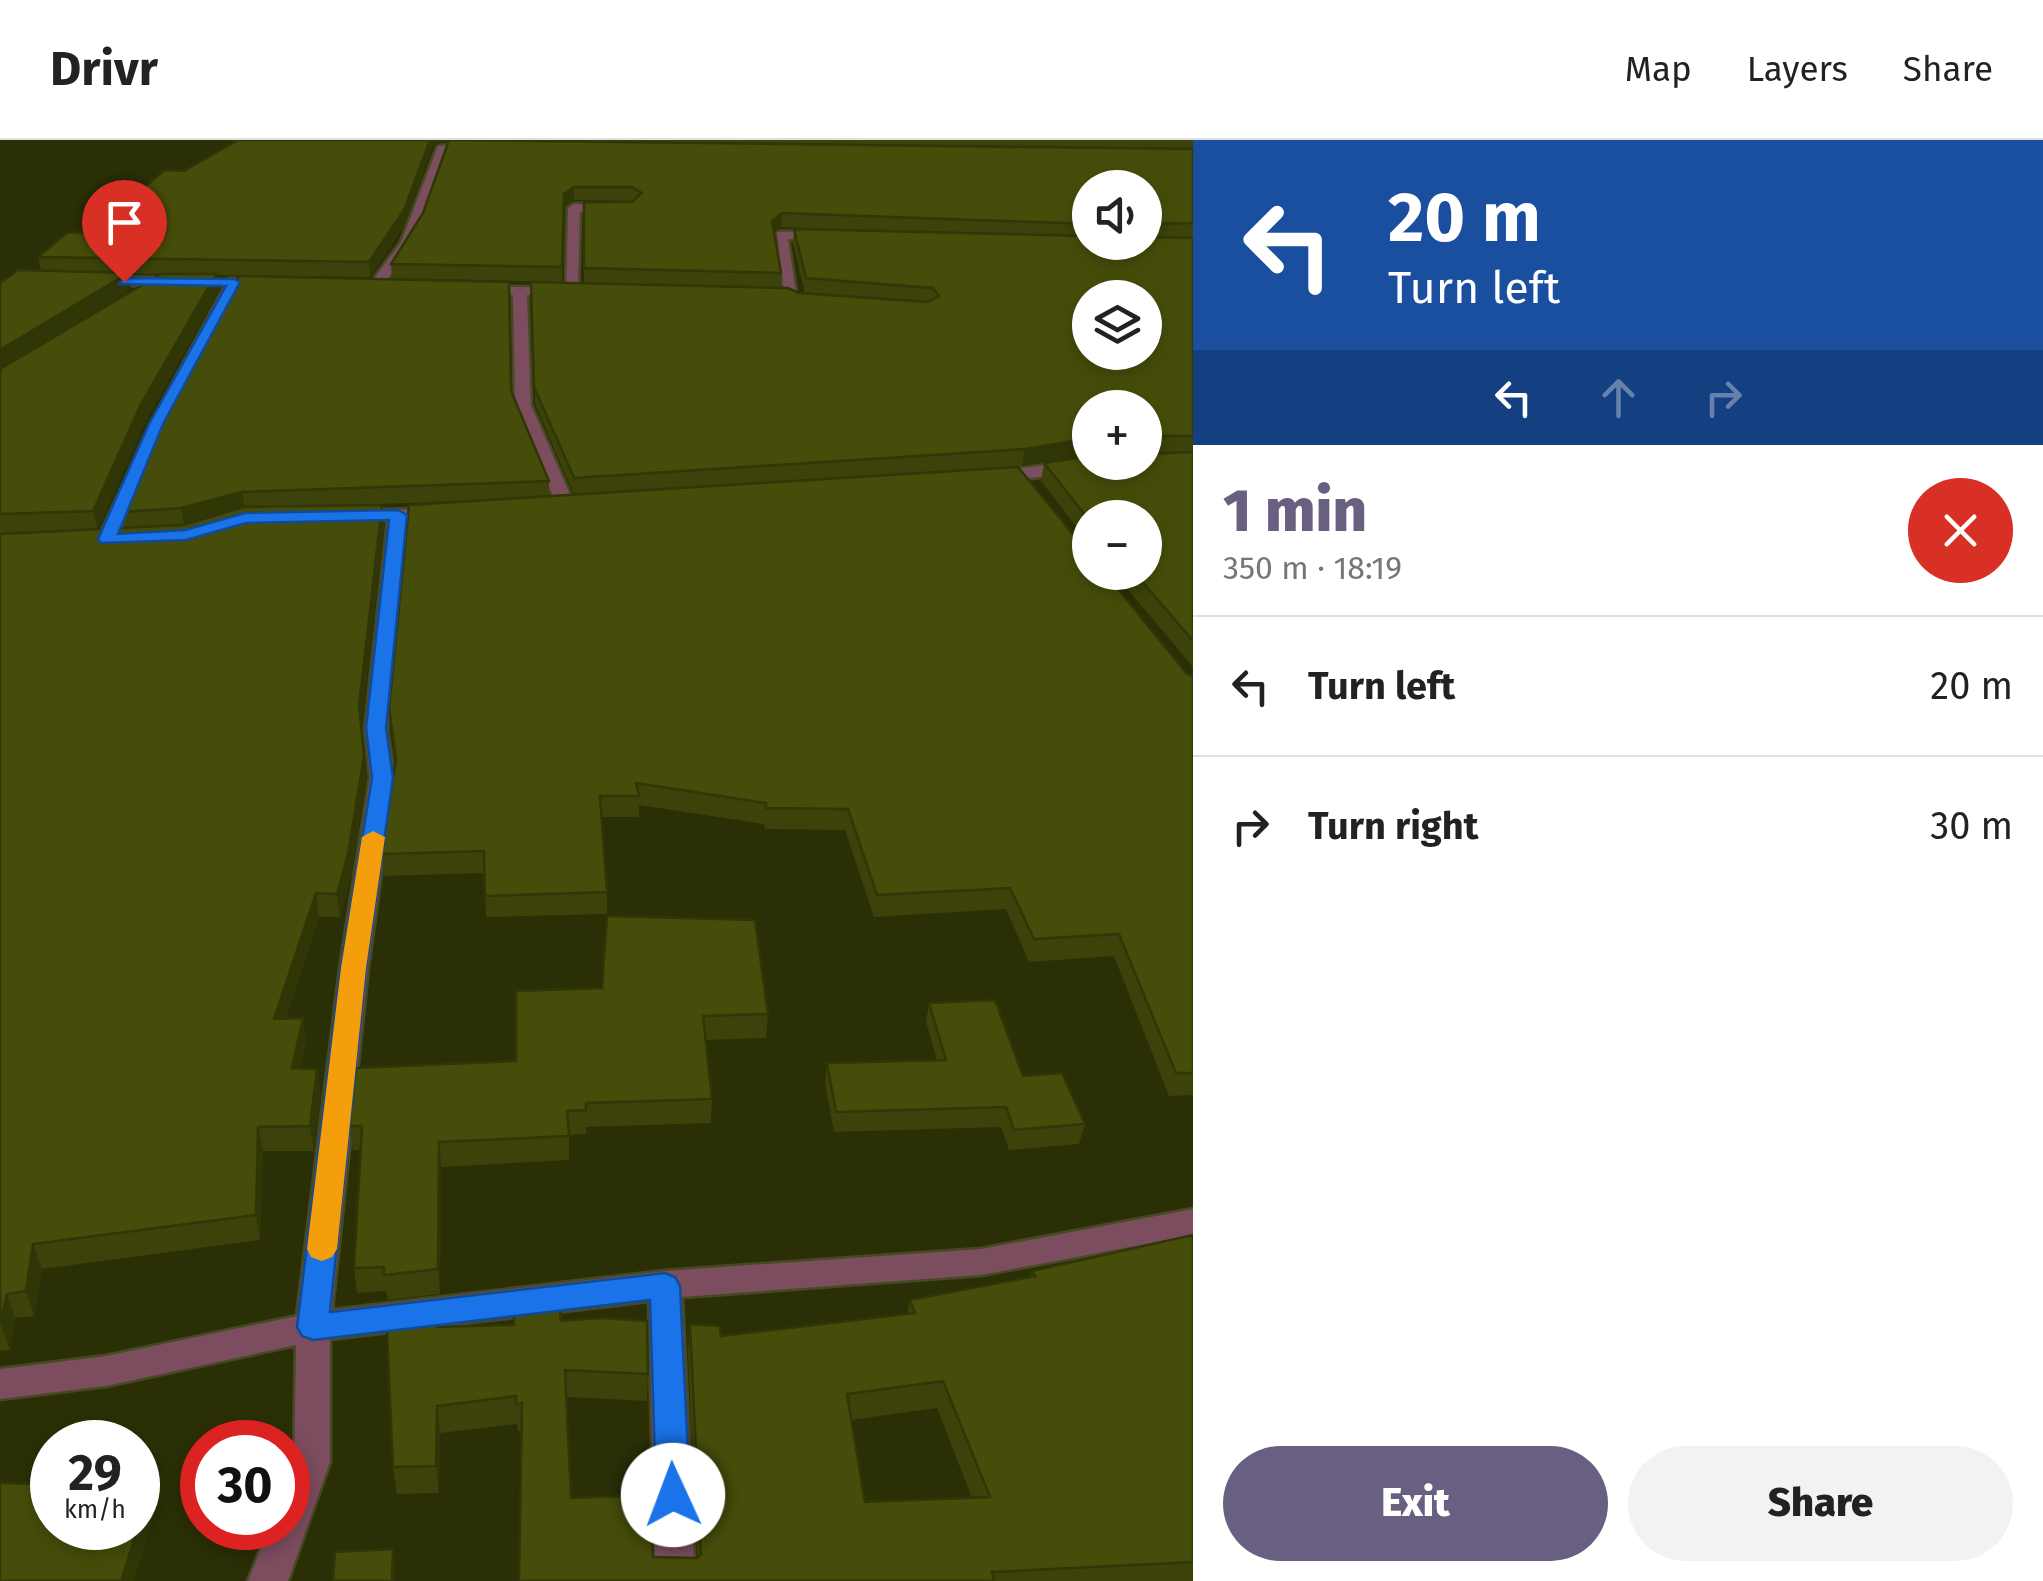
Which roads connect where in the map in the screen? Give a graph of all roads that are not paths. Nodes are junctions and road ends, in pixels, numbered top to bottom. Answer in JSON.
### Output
{"nodes":[{"id":1,"x":486,"y":146,"type":"edge"},
{"id":2,"x":632,"y":208,"type":"edge"},
{"id":3,"x":839,"y":235,"type":"edge"},
{"id":4,"x":72,"y":280,"type":"edge"},
{"id":5,"x":160,"y":282,"type":"junction"},
{"id":6,"x":177,"y":282,"type":"edge"},
{"id":7,"x":284,"y":284,"type":"edge"},
{"id":8,"x":356,"y":287,"type":"edge"},
{"id":9,"x":374,"y":288,"type":"junction"},
{"id":10,"x":392,"y":288,"type":"edge"},
{"id":11,"x":467,"y":290,"type":"edge"},
{"id":12,"x":520,"y":291,"type":"junction"},
{"id":13,"x":572,"y":291,"type":"junction"},
{"id":14,"x":592,"y":292,"type":"edge"},
{"id":15,"x":752,"y":295,"type":"edge"},
{"id":16,"x":792,"y":296,"type":"junction"},
{"id":17,"x":133,"y":298,"type":"edge"},
{"id":18,"x":815,"y":302,"type":"edge"},
{"id":19,"x":1072,"y":470,"type":"edge"},
{"id":20,"x":966,"y":479,"type":"edge"},
{"id":21,"x":566,"y":506,"type":"edge"},
{"id":22,"x":454,"y":512,"type":"edge"},
{"id":23,"x":398,"y":515,"type":"junction"},
{"id":24,"x":341,"y":516,"type":"edge"},
{"id":25,"x":127,"y":538,"type":"edge"},
{"id":26,"x":1193,"y":1222,"type":"edge"},
{"id":27,"x":665,"y":1286,"type":"junction"},
{"id":28,"x":313,"y":1327,"type":"junction"},
{"id":29,"x":0,"y":1384,"type":"edge"},
{"id":30,"x":268,"y":1581,"type":"edge"},
{"id":31,"x":675,"y":1581,"type":"edge"}],
"edges":[{"from":1,"to":9,"type":"street"},
{"from":2,"to":13,"type":"street"},
{"from":3,"to":16,"type":"street"},
{"from":4,"to":5,"type":"street"},
{"from":5,"to":6,"type":"street"},
{"from":5,"to":17,"type":"street"},
{"from":7,"to":25,"type":"street"},
{"from":8,"to":9,"type":"street"},
{"from":9,"to":10,"type":"street"},
{"from":11,"to":12,"type":"street"},
{"from":12,"to":13,"type":"street"},
{"from":12,"to":21,"type":"street"},
{"from":13,"to":14,"type":"street"},
{"from":15,"to":16,"type":"street"},
{"from":16,"to":18,"type":"street"},
{"from":19,"to":20,"type":"street"},
{"from":22,"to":23,"type":"street"},
{"from":23,"to":24,"type":"street"},
{"from":23,"to":28,"type":"street"},
{"from":26,"to":27,"type":"street"},
{"from":27,"to":28,"type":"street"},
{"from":27,"to":31,"type":"street"},
{"from":28,"to":29,"type":"street"},
{"from":28,"to":30,"type":"street"}]}
